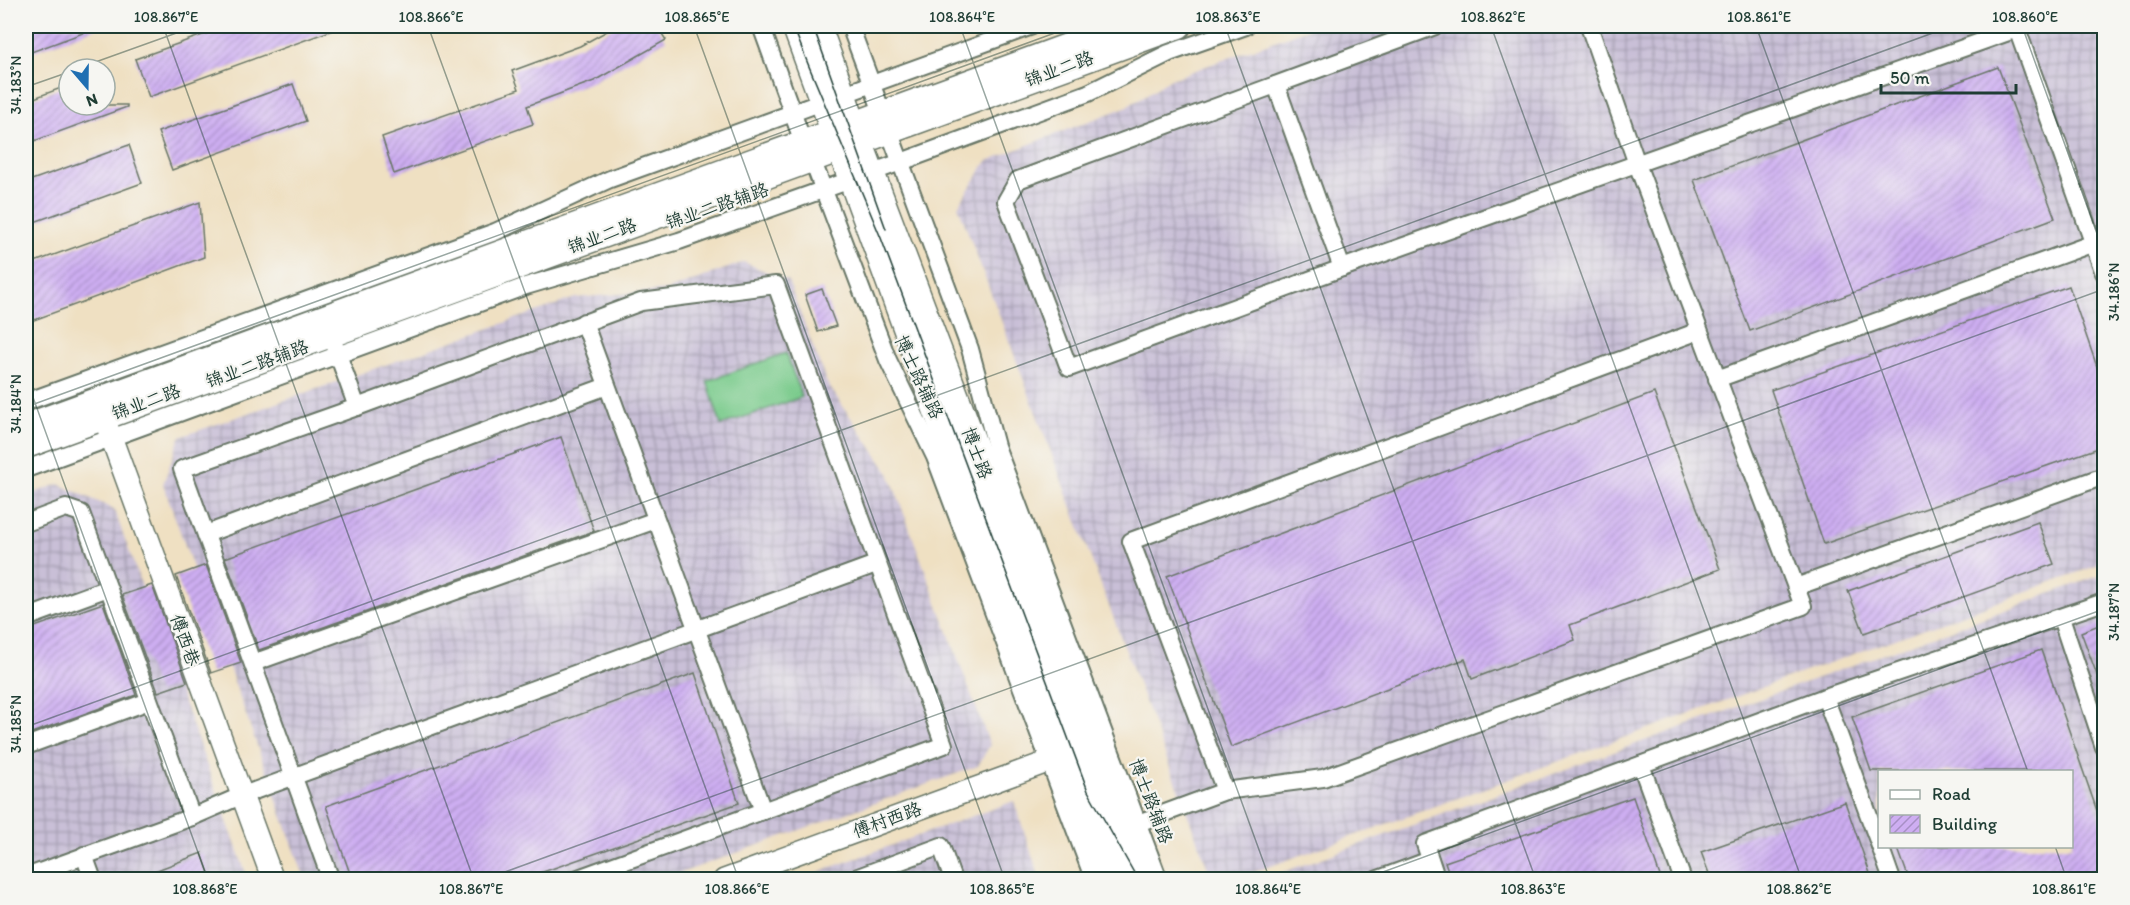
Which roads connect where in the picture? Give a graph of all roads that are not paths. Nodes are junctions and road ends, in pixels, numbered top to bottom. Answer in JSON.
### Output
{"nodes":[{"id":1,"x":761,"y":26,"type":"edge"},
{"id":2,"x":796,"y":26,"type":"edge"},
{"id":3,"x":817,"y":26,"type":"edge"},
{"id":4,"x":850,"y":26,"type":"edge"},
{"id":5,"x":1032,"y":26,"type":"edge"},
{"id":6,"x":1122,"y":26,"type":"edge"},
{"id":7,"x":1179,"y":26,"type":"edge"},
{"id":8,"x":1246,"y":26,"type":"edge"},
{"id":9,"x":1435,"y":26,"type":"edge"},
{"id":10,"x":1589,"y":26,"type":"edge"},
{"id":11,"x":2016,"y":27,"type":"edge"},
{"id":12,"x":872,"y":83,"type":"junction"},
{"id":13,"x":1276,"y":85,"type":"junction"},
{"id":14,"x":833,"y":98,"type":"junction"},
{"id":15,"x":793,"y":113,"type":"junction"},
{"id":16,"x":886,"y":122,"type":"junction"},
{"id":17,"x":847,"y":136,"type":"junction"},
{"id":18,"x":808,"y":150,"type":"junction"},
{"id":19,"x":901,"y":162,"type":"junction"},
{"id":20,"x":1637,"y":164,"type":"junction"},
{"id":21,"x":862,"y":176,"type":"junction"},
{"id":22,"x":824,"y":189,"type":"junction"},
{"id":23,"x":2094,"y":243,"type":"junction"},
{"id":24,"x":1342,"y":268,"type":"junction"},
{"id":25,"x":2104,"y":273,"type":"edge"},
{"id":26,"x":584,"y":322,"type":"junction"},
{"id":27,"x":1699,"y":332,"type":"junction"},
{"id":28,"x":331,"y":336,"type":"junction"},
{"id":29,"x":1718,"y":379,"type":"junction"},
{"id":30,"x":607,"y":386,"type":"junction"},
{"id":31,"x":26,"y":402,"type":"edge"},
{"id":32,"x":357,"y":407,"type":"junction"},
{"id":33,"x":104,"y":419,"type":"junction"},
{"id":34,"x":26,"y":426,"type":"edge"},
{"id":35,"x":26,"y":446,"type":"edge"},
{"id":36,"x":26,"y":470,"type":"edge"},
{"id":37,"x":2104,"y":476,"type":"edge"},
{"id":38,"x":656,"y":520,"type":"junction"},
{"id":39,"x":26,"y":523,"type":"edge"},
{"id":40,"x":206,"y":534,"type":"junction"},
{"id":41,"x":876,"y":564,"type":"junction"},
{"id":42,"x":1796,"y":587,"type":"junction"},
{"id":43,"x":108,"y":588,"type":"junction"},
{"id":44,"x":2104,"y":602,"type":"edge"},
{"id":45,"x":26,"y":618,"type":"edge"},
{"id":46,"x":2061,"y":618,"type":"junction"},
{"id":47,"x":697,"y":630,"type":"junction"},
{"id":48,"x":253,"y":663,"type":"junction"},
{"id":49,"x":1825,"y":697,"type":"junction"},
{"id":50,"x":149,"y":701,"type":"junction"},
{"id":51,"x":26,"y":746,"type":"edge"},
{"id":52,"x":2104,"y":747,"type":"edge"},
{"id":53,"x":1050,"y":761,"type":"junction"},
{"id":54,"x":1641,"y":765,"type":"junction"},
{"id":55,"x":294,"y":776,"type":"junction"},
{"id":56,"x":1225,"y":792,"type":"junction"},
{"id":57,"x":243,"y":795,"type":"junction"},
{"id":58,"x":763,"y":811,"type":"junction"},
{"id":59,"x":192,"y":817,"type":"junction"},
{"id":60,"x":1128,"y":826,"type":"junction"},
{"id":61,"x":1878,"y":841,"type":"edge"},
{"id":62,"x":1881,"y":848,"type":"edge"},
{"id":63,"x":84,"y":855,"type":"junction"},
{"id":64,"x":1430,"y":860,"type":"junction"},
{"id":65,"x":26,"y":877,"type":"edge"},
{"id":66,"x":93,"y":879,"type":"edge"},
{"id":67,"x":273,"y":879,"type":"edge"},
{"id":68,"x":332,"y":879,"type":"edge"},
{"id":69,"x":573,"y":879,"type":"edge"},
{"id":70,"x":724,"y":879,"type":"edge"},
{"id":71,"x":850,"y":879,"type":"edge"},
{"id":72,"x":953,"y":879,"type":"edge"},
{"id":73,"x":1094,"y":879,"type":"edge"},
{"id":74,"x":1114,"y":879,"type":"edge"},
{"id":75,"x":1138,"y":879,"type":"edge"},
{"id":76,"x":1159,"y":879,"type":"edge"},
{"id":77,"x":1376,"y":879,"type":"edge"},
{"id":78,"x":1437,"y":879,"type":"edge"},
{"id":79,"x":1683,"y":879,"type":"edge"},
{"id":80,"x":1892,"y":879,"type":"edge"}],
"edges":[{"from":1,"to":15,"type":"street","name":"博士路辅路"},
{"from":2,"to":14,"type":"main road","name":"博士路"},
{"from":3,"to":14,"type":"main road","name":"博士路"},
{"from":4,"to":12,"type":"street","name":"博士路辅路"},
{"from":5,"to":12,"type":"street"},
{"from":6,"to":16,"type":"main road","name":"锦业二路"},
{"from":7,"to":16,"type":"main road","name":"锦业二路"},
{"from":8,"to":19,"type":"street","name":"锦业二路辅路"},
{"from":9,"to":13,"type":"street"},
{"from":10,"to":20,"type":"street"},
{"from":11,"to":20,"type":"street"},
{"from":11,"to":23,"type":"street"},
{"from":12,"to":14,"type":"street"},
{"from":12,"to":16,"type":"street","name":"博士路辅路"},
{"from":13,"to":24,"type":"street"},
{"from":13,"to":24,"type":"street"},
{"from":14,"to":15,"type":"street"},
{"from":14,"to":17,"type":"main road","name":"博士路"},
{"from":15,"to":18,"type":"street","name":"博士路辅路"},
{"from":15,"to":31,"type":"street"},
{"from":16,"to":17,"type":"main road","name":"锦业二路"},
{"from":16,"to":19,"type":"street","name":"博士路辅路"},
{"from":17,"to":18,"type":"main road","name":"锦业二路"},
{"from":17,"to":21,"type":"main road","name":"博士路"},
{"from":18,"to":22,"type":"street","name":"博士路辅路"},
{"from":18,"to":28,"type":"main road","name":"锦业二路"},
{"from":19,"to":21,"type":"street","name":"锦业二路辅路"},
{"from":19,"to":60,"type":"street","name":"博士路辅路"},
{"from":20,"to":24,"type":"street"},
{"from":20,"to":27,"type":"street"},
{"from":21,"to":22,"type":"street","name":"锦业二路辅路"},
{"from":21,"to":60,"type":"main road","name":"博士路"},
{"from":21,"to":74,"type":"main road","name":"博士路"},
{"from":22,"to":28,"type":"street","name":"锦业二路辅路"},
{"from":22,"to":53,"type":"street","name":"博士路辅路"},
{"from":23,"to":25,"type":"street"},
{"from":23,"to":29,"type":"street"},
{"from":26,"to":30,"type":"street"},
{"from":26,"to":32,"type":"street"},
{"from":26,"to":41,"type":"street"},
{"from":27,"to":29,"type":"street"},
{"from":27,"to":56,"type":"street"},
{"from":28,"to":32,"type":"street"},
{"from":28,"to":33,"type":"main road","name":"锦业二路"},
{"from":29,"to":42,"type":"street"},
{"from":30,"to":38,"type":"street"},
{"from":30,"to":40,"type":"street"},
{"from":32,"to":40,"type":"street"},
{"from":33,"to":34,"type":"main road","name":"锦业二路"},
{"from":33,"to":35,"type":"main road","name":"锦业二路"},
{"from":33,"to":36,"type":"street"},
{"from":33,"to":57,"type":"street","name":"傅西巷"},
{"from":37,"to":42,"type":"street"},
{"from":38,"to":47,"type":"street"},
{"from":38,"to":48,"type":"street"},
{"from":39,"to":43,"type":"street"},
{"from":40,"to":48,"type":"street"},
{"from":41,"to":47,"type":"street"},
{"from":41,"to":58,"type":"street"},
{"from":42,"to":56,"type":"street"},
{"from":43,"to":45,"type":"street"},
{"from":43,"to":50,"type":"street"},
{"from":44,"to":46,"type":"street"},
{"from":46,"to":49,"type":"street"},
{"from":46,"to":52,"type":"street"},
{"from":47,"to":55,"type":"street"},
{"from":47,"to":58,"type":"street"},
{"from":48,"to":55,"type":"street"},
{"from":49,"to":54,"type":"street"},
{"from":49,"to":61,"type":"street"},
{"from":50,"to":51,"type":"street"},
{"from":50,"to":59,"type":"street"},
{"from":53,"to":70,"type":"street","name":"傅村西路"},
{"from":53,"to":73,"type":"street","name":"博士路辅路"},
{"from":54,"to":64,"type":"street"},
{"from":54,"to":79,"type":"street"},
{"from":55,"to":57,"type":"street"},
{"from":55,"to":68,"type":"street"},
{"from":56,"to":60,"type":"street"},
{"from":57,"to":59,"type":"street"},
{"from":57,"to":67,"type":"street","name":"傅西巷"},
{"from":58,"to":69,"type":"street"},
{"from":59,"to":63,"type":"street"},
{"from":60,"to":75,"type":"main road","name":"博士路"},
{"from":60,"to":76,"type":"street","name":"博士路辅路"},
{"from":62,"to":80,"type":"street"},
{"from":63,"to":65,"type":"street"},
{"from":63,"to":66,"type":"street"},
{"from":64,"to":77,"type":"street"},
{"from":64,"to":78,"type":"street"},
{"from":71,"to":72,"type":"street"}]}
